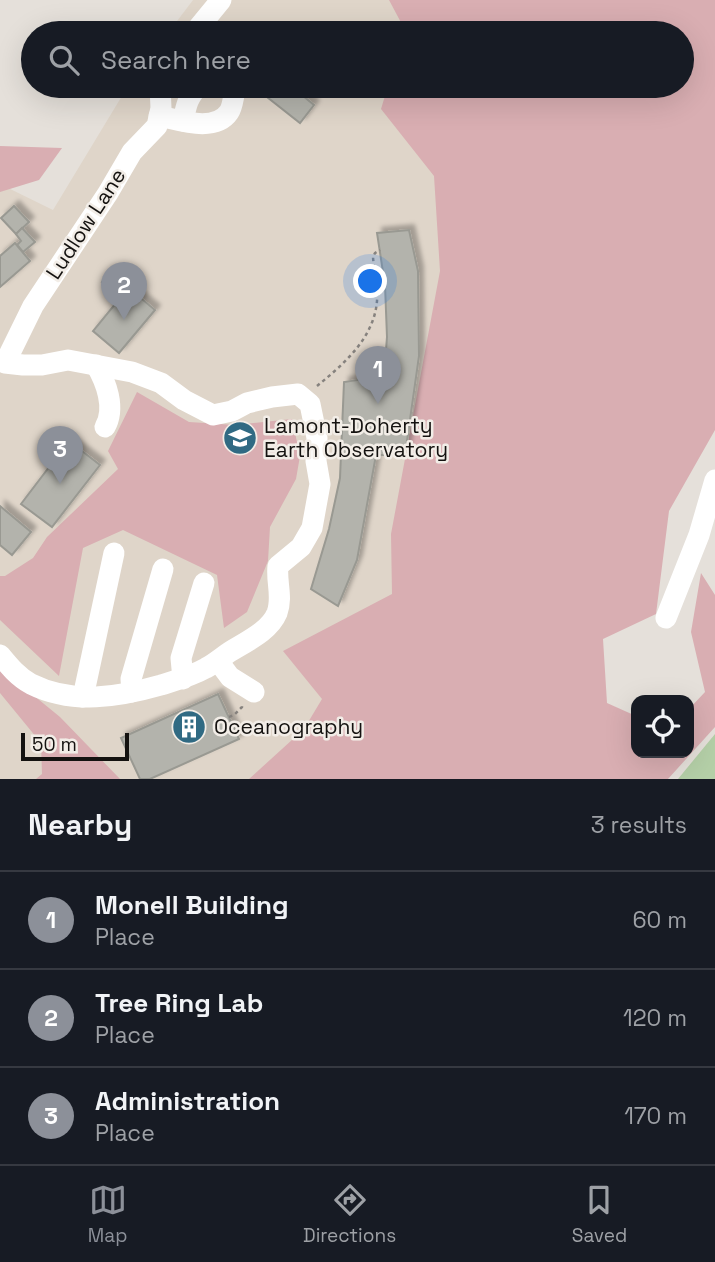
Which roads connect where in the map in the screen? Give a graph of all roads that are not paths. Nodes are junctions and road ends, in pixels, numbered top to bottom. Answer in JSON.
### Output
{"nodes":[{"id":1,"x":221,"y":0,"type":"edge"},
{"id":2,"x":204,"y":21,"type":"edge"},
{"id":3,"x":161,"y":98,"type":"edge"},
{"id":4,"x":189,"y":98,"type":"edge"},
{"id":5,"x":233,"y":98,"type":"edge"},
{"id":6,"x":159,"y":116,"type":"junction"},
{"id":7,"x":183,"y":121,"type":"junction"},
{"id":8,"x":2,"y":364,"type":"edge"},
{"id":9,"x":96,"y":365,"type":"junction"},
{"id":10,"x":105,"y":427,"type":"dead end"},
{"id":11,"x":715,"y":480,"type":"edge"},
{"id":12,"x":114,"y":553,"type":"dead end"},
{"id":13,"x":163,"y":569,"type":"dead end"},
{"id":14,"x":204,"y":583,"type":"dead end"},
{"id":15,"x":666,"y":618,"type":"dead end"},
{"id":16,"x":0,"y":655,"type":"edge"},
{"id":17,"x":218,"y":661,"type":"junction"},
{"id":18,"x":183,"y":678,"type":"junction"},
{"id":19,"x":132,"y":692,"type":"junction"},
{"id":20,"x":254,"y":692,"type":"dead end"},
{"id":21,"x":83,"y":698,"type":"junction"}],
"edges":[{"from":1,"to":2,"type":"street"},
{"from":3,"to":6,"type":"street"},
{"from":4,"to":7,"type":"street"},
{"from":5,"to":7,"type":"street"},
{"from":6,"to":7,"type":"street"},
{"from":6,"to":8,"type":"street","name":"Ludlow Lane"},
{"from":8,"to":9,"type":"street","name":"Ludlow Lane"},
{"from":9,"to":10,"type":"street"},
{"from":9,"to":17,"type":"street","name":"Ludlow Lane"},
{"from":11,"to":15,"type":"street"},
{"from":12,"to":21,"type":"street"},
{"from":13,"to":19,"type":"street"},
{"from":14,"to":18,"type":"street"},
{"from":16,"to":21,"type":"street","name":"Ludlow Lane"},
{"from":17,"to":18,"type":"street","name":"Ludlow Lane"},
{"from":17,"to":20,"type":"street"},
{"from":18,"to":19,"type":"street","name":"Ludlow Lane"},
{"from":19,"to":21,"type":"street","name":"Ludlow Lane"}]}
